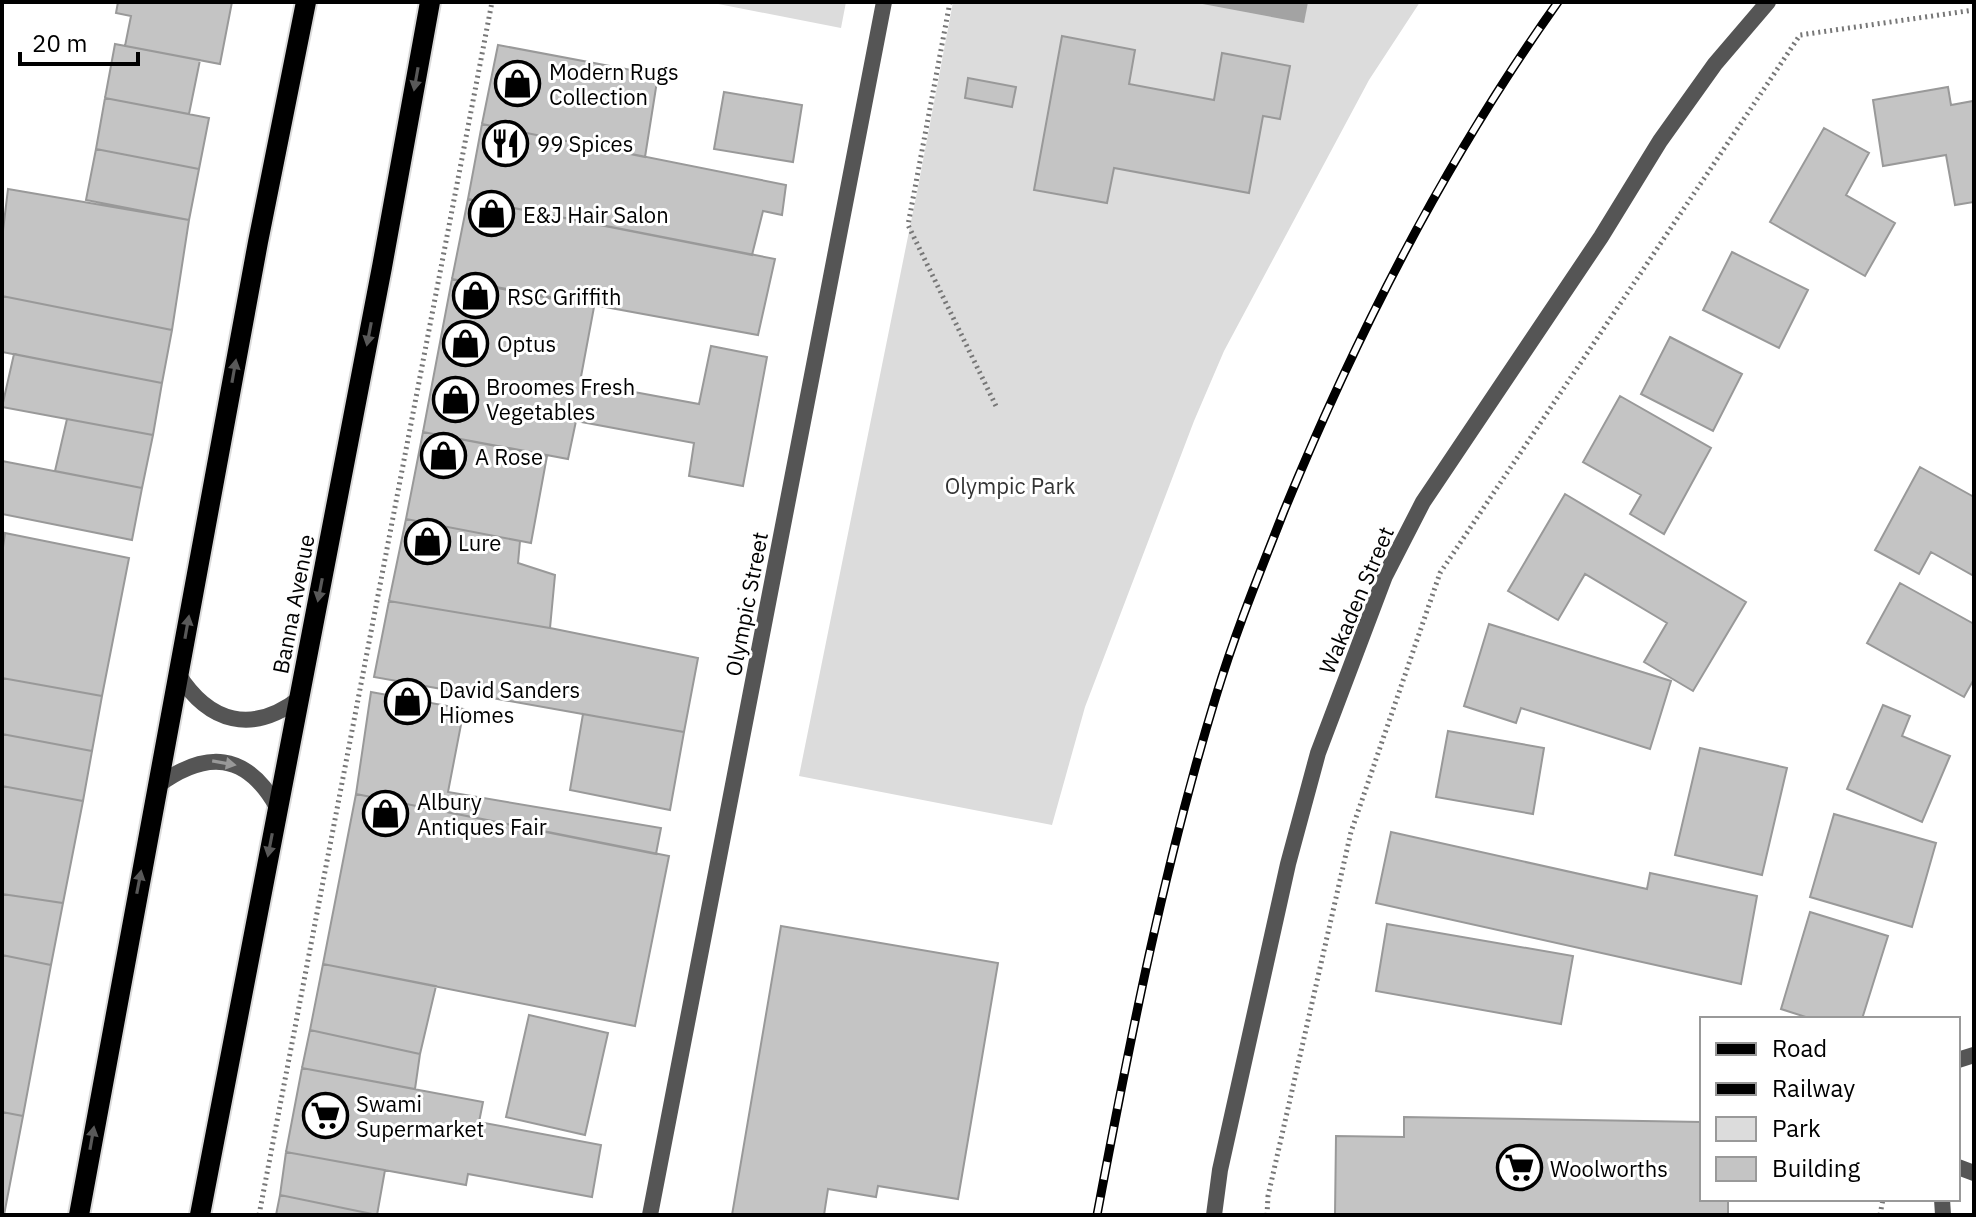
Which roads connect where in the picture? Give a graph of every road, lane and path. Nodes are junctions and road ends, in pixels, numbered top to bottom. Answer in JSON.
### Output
{"nodes":[{"id":1,"x":306,"y":2,"type":"edge"},
{"id":2,"x":430,"y":2,"type":"edge"},
{"id":3,"x":492,"y":2,"type":"edge"},
{"id":4,"x":884,"y":2,"type":"edge"},
{"id":5,"x":950,"y":2,"type":"edge"},
{"id":6,"x":1768,"y":2,"type":"edge"},
{"id":7,"x":1974,"y":10,"type":"edge"},
{"id":8,"x":996,"y":406,"type":"dead end"},
{"id":9,"x":178,"y":674,"type":"junction"},
{"id":10,"x":300,"y":698,"type":"junction"},
{"id":11,"x":157,"y":786,"type":"junction"},
{"id":12,"x":277,"y":807,"type":"junction"},
{"id":13,"x":79,"y":1215,"type":"edge"},
{"id":14,"x":200,"y":1215,"type":"edge"},
{"id":15,"x":259,"y":1215,"type":"edge"},
{"id":16,"x":650,"y":1215,"type":"edge"},
{"id":17,"x":1214,"y":1215,"type":"edge"},
{"id":18,"x":1267,"y":1215,"type":"edge"}],
"edges":[{"from":9,"to":1,"type":"main road","one_way":true},
{"from":2,"to":10,"type":"main road","name":"Banna Avenue","one_way":true},
{"from":3,"to":15,"type":"path"},
{"from":4,"to":16,"type":"street","name":"Olympic Street"},
{"from":5,"to":8,"type":"path"},
{"from":6,"to":17,"type":"street","name":"Wakaden Street"},
{"from":7,"to":18,"type":"path"},
{"from":9,"to":10,"type":"street"},
{"from":9,"to":11,"type":"main road"},
{"from":10,"to":12,"type":"main road","name":"Banna Avenue"},
{"from":11,"to":12,"type":"street","one_way":true},
{"from":13,"to":11,"type":"main road","one_way":true},
{"from":12,"to":14,"type":"main road","name":"Banna Avenue","one_way":true}]}
